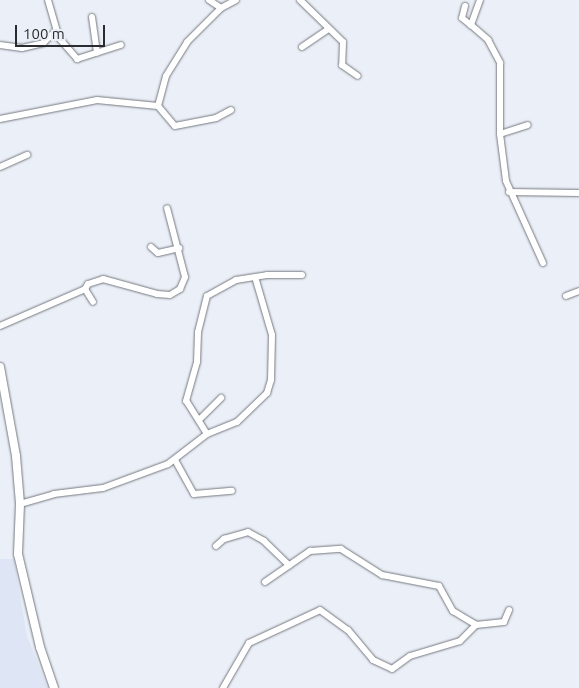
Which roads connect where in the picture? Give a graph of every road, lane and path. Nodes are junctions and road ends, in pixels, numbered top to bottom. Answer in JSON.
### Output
{"nodes":[{"id":1,"x":48,"y":0,"type":"edge"},
{"id":2,"x":209,"y":0,"type":"edge"},
{"id":3,"x":236,"y":0,"type":"edge"},
{"id":4,"x":300,"y":0,"type":"edge"},
{"id":5,"x":480,"y":0,"type":"edge"},
{"id":6,"x":465,"y":6,"type":"dead end"},
{"id":7,"x":221,"y":8,"type":"junction"},
{"id":8,"x":92,"y":17,"type":"dead end"},
{"id":9,"x":471,"y":25,"type":"junction"},
{"id":10,"x":329,"y":29,"type":"junction"},
{"id":11,"x":56,"y":31,"type":"junction"},
{"id":12,"x":0,"y":45,"type":"edge"},
{"id":13,"x":121,"y":46,"type":"dead end"},
{"id":14,"x":302,"y":47,"type":"dead end"},
{"id":15,"x":97,"y":53,"type":"junction"},
{"id":16,"x":358,"y":76,"type":"dead end"},
{"id":17,"x":158,"y":106,"type":"junction"},
{"id":18,"x":231,"y":110,"type":"dead end"},
{"id":19,"x":0,"y":119,"type":"edge"},
{"id":20,"x":528,"y":125,"type":"dead end"},
{"id":21,"x":500,"y":134,"type":"junction"},
{"id":22,"x":27,"y":155,"type":"dead end"},
{"id":23,"x":0,"y":167,"type":"edge"},
{"id":24,"x":509,"y":192,"type":"junction"},
{"id":25,"x":579,"y":193,"type":"edge"},
{"id":26,"x":167,"y":208,"type":"dead end"},
{"id":27,"x":150,"y":247,"type":"dead end"},
{"id":28,"x":179,"y":248,"type":"junction"},
{"id":29,"x":543,"y":263,"type":"dead end"},
{"id":30,"x":302,"y":275,"type":"dead end"},
{"id":31,"x":255,"y":277,"type":"junction"},
{"id":32,"x":84,"y":289,"type":"junction"},
{"id":33,"x":579,"y":291,"type":"edge"},
{"id":34,"x":566,"y":296,"type":"dead end"},
{"id":35,"x":93,"y":302,"type":"dead end"},
{"id":36,"x":0,"y":326,"type":"edge"},
{"id":37,"x":0,"y":367,"type":"edge"},
{"id":38,"x":221,"y":398,"type":"dead end"},
{"id":39,"x":200,"y":419,"type":"junction"},
{"id":40,"x":207,"y":434,"type":"junction"},
{"id":41,"x":175,"y":460,"type":"junction"},
{"id":42,"x":232,"y":491,"type":"dead end"},
{"id":43,"x":20,"y":504,"type":"junction"},
{"id":44,"x":216,"y":546,"type":"dead end"},
{"id":45,"x":289,"y":566,"type":"junction"},
{"id":46,"x":265,"y":582,"type":"dead end"},
{"id":47,"x":509,"y":610,"type":"dead end"},
{"id":48,"x":476,"y":625,"type":"junction"},
{"id":49,"x":54,"y":688,"type":"edge"},
{"id":50,"x":223,"y":688,"type":"edge"}],
"edges":[{"from":1,"to":11,"type":"street"},
{"from":2,"to":7,"type":"street"},
{"from":3,"to":7,"type":"street"},
{"from":4,"to":10,"type":"street"},
{"from":5,"to":9,"type":"street"},
{"from":6,"to":9,"type":"street"},
{"from":7,"to":17,"type":"street"},
{"from":8,"to":15,"type":"street"},
{"from":9,"to":21,"type":"street"},
{"from":10,"to":14,"type":"street"},
{"from":10,"to":16,"type":"street"},
{"from":11,"to":12,"type":"street"},
{"from":11,"to":15,"type":"street"},
{"from":13,"to":15,"type":"street"},
{"from":17,"to":18,"type":"street"},
{"from":17,"to":19,"type":"street"},
{"from":20,"to":21,"type":"street"},
{"from":21,"to":24,"type":"street"},
{"from":22,"to":23,"type":"street"},
{"from":24,"to":25,"type":"street"},
{"from":24,"to":29,"type":"street"},
{"from":26,"to":28,"type":"street"},
{"from":27,"to":28,"type":"street"},
{"from":28,"to":32,"type":"street"},
{"from":30,"to":31,"type":"street"},
{"from":31,"to":39,"type":"street"},
{"from":31,"to":40,"type":"street"},
{"from":32,"to":35,"type":"street"},
{"from":32,"to":36,"type":"street"},
{"from":33,"to":34,"type":"street"},
{"from":37,"to":43,"type":"main road"},
{"from":38,"to":39,"type":"street"},
{"from":39,"to":40,"type":"street"},
{"from":40,"to":41,"type":"street"},
{"from":41,"to":42,"type":"street"},
{"from":41,"to":43,"type":"street"},
{"from":43,"to":49,"type":"main road"},
{"from":44,"to":45,"type":"street"},
{"from":45,"to":46,"type":"street"},
{"from":45,"to":48,"type":"street"},
{"from":47,"to":48,"type":"street"},
{"from":48,"to":50,"type":"street"}]}
